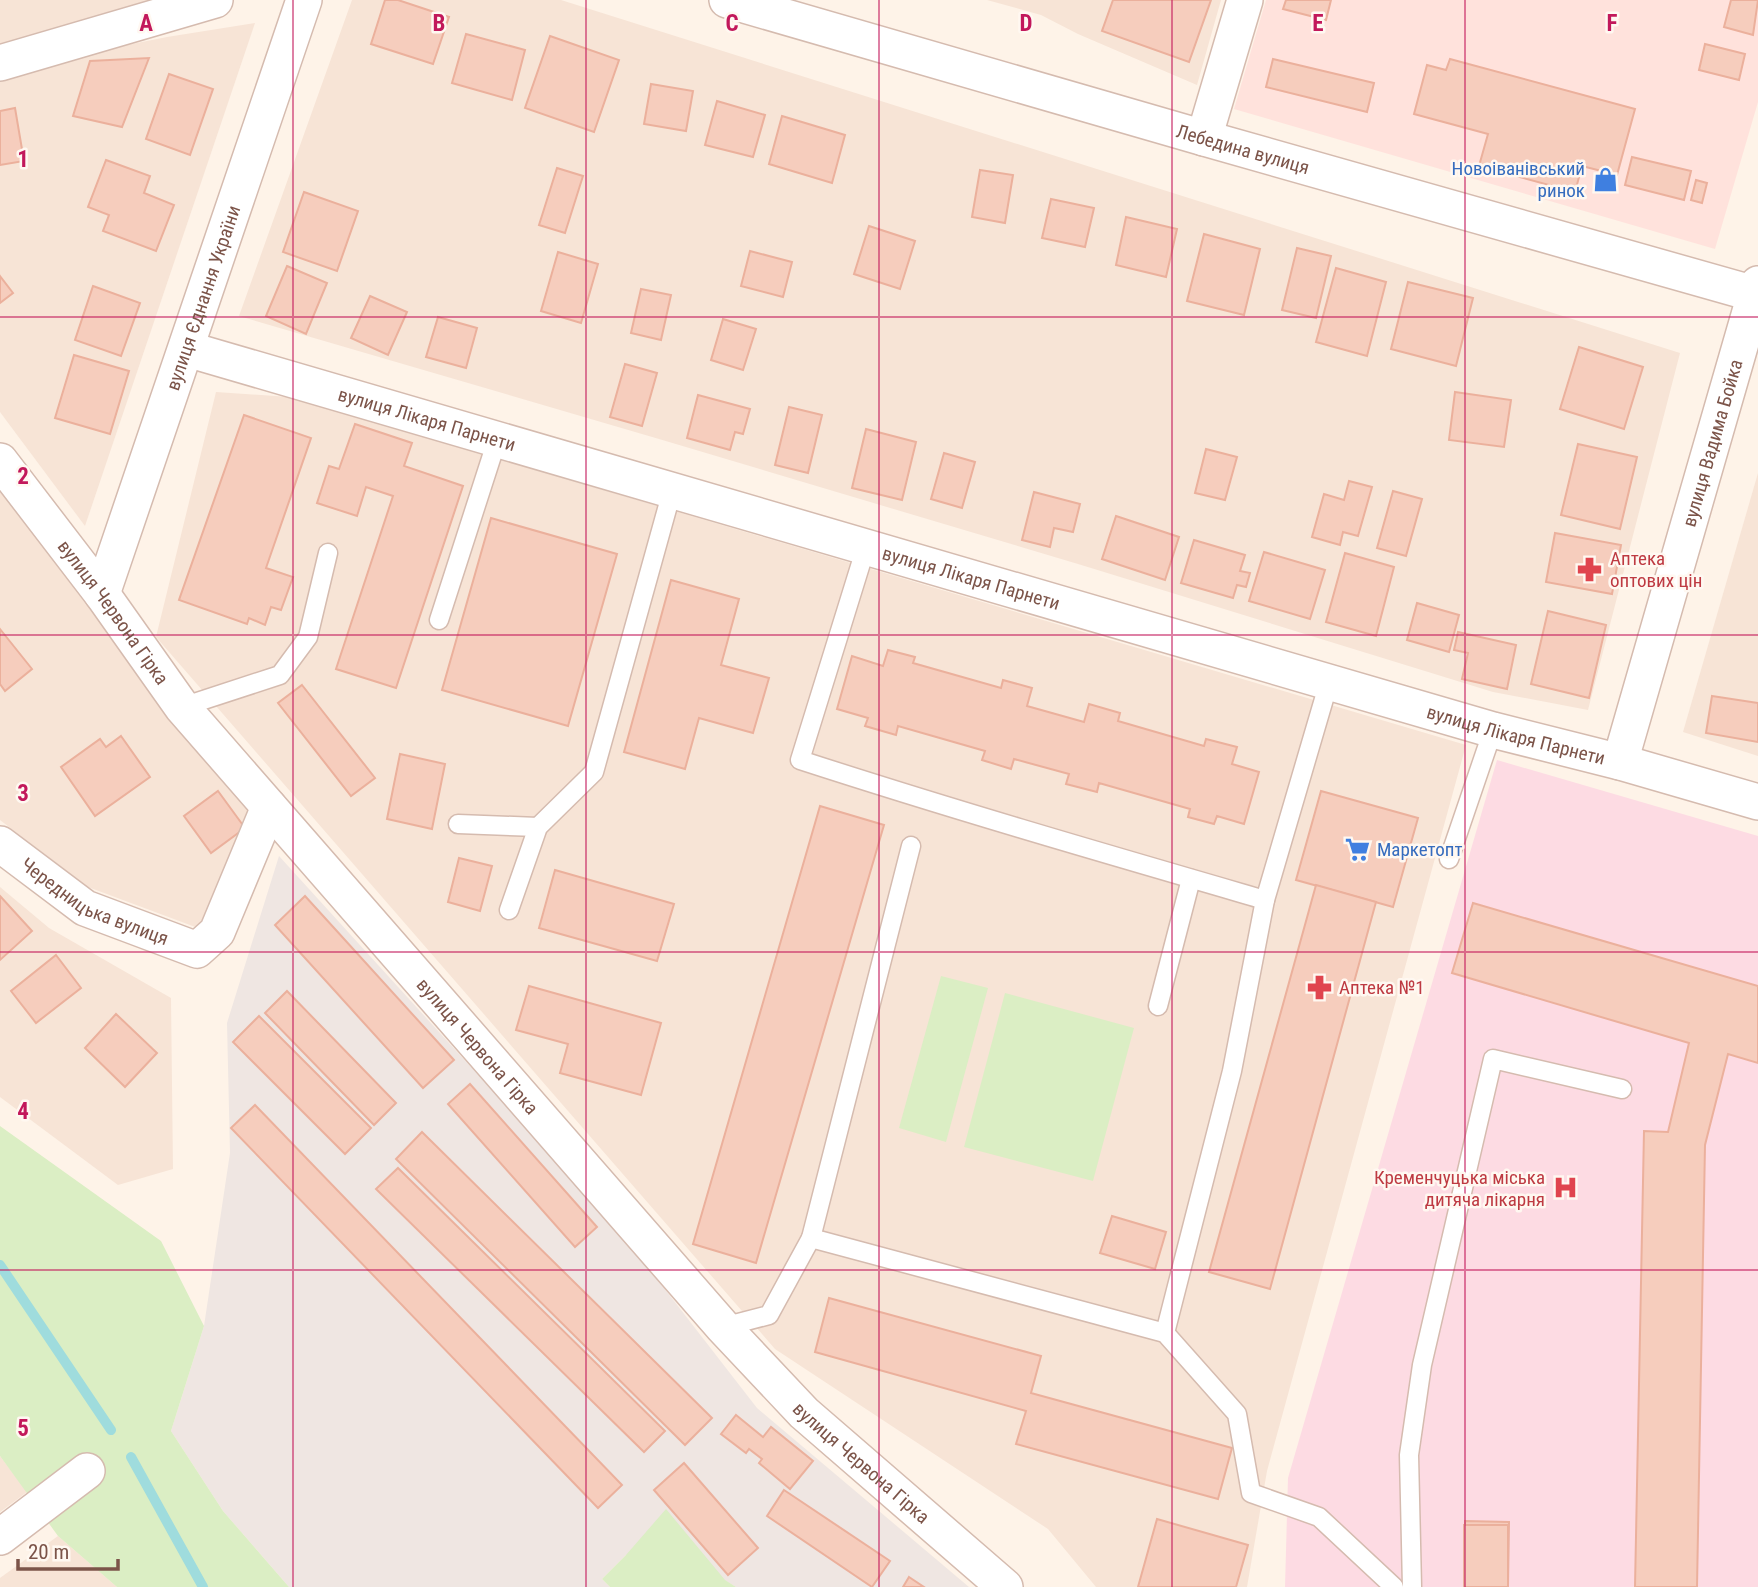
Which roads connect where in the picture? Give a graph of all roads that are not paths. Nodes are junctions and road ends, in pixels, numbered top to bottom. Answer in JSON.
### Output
{"nodes":[{"id":1,"x":215,"y":0,"type":"edge"},
{"id":2,"x":304,"y":0,"type":"edge"},
{"id":3,"x":727,"y":0,"type":"edge"},
{"id":4,"x":1245,"y":0,"type":"edge"},
{"id":5,"x":0,"y":63,"type":"edge"},
{"id":6,"x":1204,"y":138,"type":"junction"},
{"id":7,"x":1757,"y":291,"type":"edge"},
{"id":8,"x":187,"y":349,"type":"junction"},
{"id":9,"x":497,"y":440,"type":"junction"},
{"id":10,"x":0,"y":461,"type":"edge"},
{"id":11,"x":672,"y":491,"type":"junction"},
{"id":12,"x":866,"y":547,"type":"junction"},
{"id":13,"x":328,"y":553,"type":"dead end"},
{"id":14,"x":102,"y":594,"type":"junction"},
{"id":15,"x":439,"y":620,"type":"dead end"},
{"id":16,"x":1329,"y":682,"type":"junction"},
{"id":17,"x":182,"y":707,"type":"junction"},
{"id":18,"x":1493,"y":730,"type":"junction"},
{"id":19,"x":1620,"y":762,"type":"junction"},
{"id":20,"x":1758,"y":802,"type":"edge"},
{"id":21,"x":269,"y":807,"type":"junction"},
{"id":22,"x":458,"y":824,"type":"dead end"},
{"id":23,"x":538,"y":827,"type":"junction"},
{"id":24,"x":0,"y":844,"type":"edge"},
{"id":25,"x":911,"y":846,"type":"dead end"},
{"id":26,"x":1449,"y":859,"type":"dead end"},
{"id":27,"x":1191,"y":878,"type":"junction"},
{"id":28,"x":1265,"y":900,"type":"junction"},
{"id":29,"x":509,"y":910,"type":"dead end"},
{"id":30,"x":1158,"y":1006,"type":"dead end"},
{"id":31,"x":1622,"y":1089,"type":"dead end"},
{"id":32,"x":811,"y":1238,"type":"junction"},
{"id":33,"x":723,"y":1327,"type":"junction"},
{"id":34,"x":1165,"y":1333,"type":"junction"},
{"id":35,"x":87,"y":1471,"type":"dead end"},
{"id":36,"x":0,"y":1537,"type":"edge"},
{"id":37,"x":1005,"y":1587,"type":"edge"},
{"id":38,"x":1394,"y":1587,"type":"edge"},
{"id":39,"x":1412,"y":1587,"type":"edge"}],
"edges":[{"from":1,"to":5,"type":"street"},
{"from":2,"to":8,"type":"street","name":"вулиця Єднання України"},
{"from":3,"to":6,"type":"street","name":"Лебедина вулиця"},
{"from":4,"to":6,"type":"street"},
{"from":6,"to":7,"type":"street","name":"Лебедина вулиця"},
{"from":7,"to":19,"type":"street","name":"вулиця Вадима Бойка"},
{"from":8,"to":9,"type":"street","name":"вулиця Лікаря Парнети"},
{"from":8,"to":14,"type":"street","name":"вулиця Єднання України"},
{"from":9,"to":11,"type":"street","name":"вулиця Лікаря Парнети"},
{"from":9,"to":15,"type":"lane"},
{"from":10,"to":14,"type":"street","name":"вулиця Червона Гірка"},
{"from":11,"to":12,"type":"street","name":"вулиця Лікаря Парнети"},
{"from":11,"to":23,"type":"lane"},
{"from":12,"to":16,"type":"street","name":"вулиця Лікаря Парнети"},
{"from":12,"to":27,"type":"lane"},
{"from":13,"to":17,"type":"lane"},
{"from":14,"to":17,"type":"street","name":"вулиця Червона Гірка"},
{"from":16,"to":18,"type":"street","name":"вулиця Лікаря Парнети"},
{"from":16,"to":28,"type":"lane"},
{"from":17,"to":21,"type":"street","name":"вулиця Червона Гірка"},
{"from":18,"to":19,"type":"street","name":"вулиця Лікаря Парнети"},
{"from":18,"to":26,"type":"lane"},
{"from":19,"to":20,"type":"street","name":"вулиця Лікаря Парнети"},
{"from":21,"to":24,"type":"street","name":"Чередницька вулиця"},
{"from":21,"to":33,"type":"street","name":"вулиця Червона Гірка"},
{"from":22,"to":23,"type":"lane"},
{"from":23,"to":29,"type":"lane"},
{"from":25,"to":32,"type":"lane"},
{"from":27,"to":28,"type":"lane"},
{"from":27,"to":30,"type":"lane"},
{"from":28,"to":34,"type":"lane"},
{"from":31,"to":39,"type":"lane"},
{"from":32,"to":33,"type":"lane"},
{"from":32,"to":34,"type":"lane"},
{"from":33,"to":37,"type":"street","name":"вулиця Червона Гірка"},
{"from":34,"to":38,"type":"lane"},
{"from":35,"to":36,"type":"street"}]}
